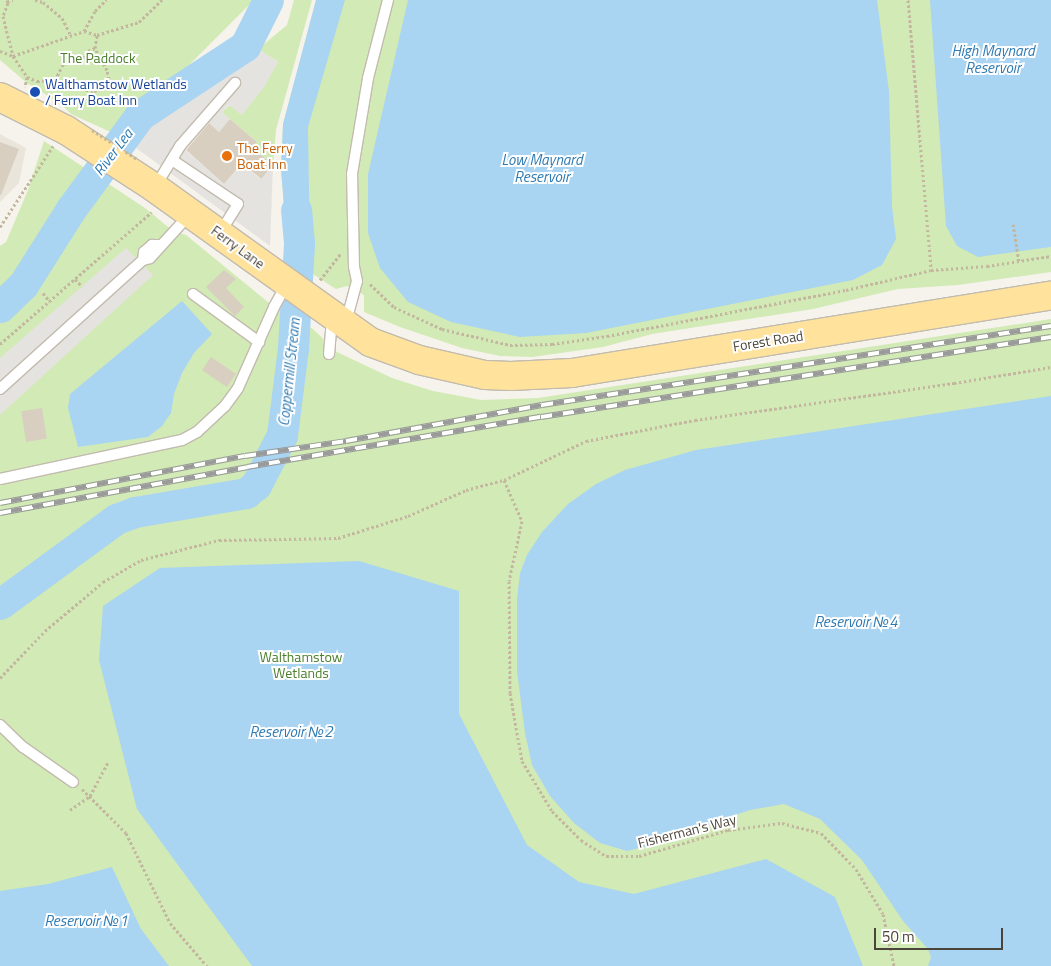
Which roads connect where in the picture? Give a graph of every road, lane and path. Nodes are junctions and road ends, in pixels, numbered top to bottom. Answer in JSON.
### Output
{"nodes":[{"id":1,"x":13,"y":0,"type":"edge"},
{"id":2,"x":35,"y":0,"type":"edge"},
{"id":3,"x":106,"y":0,"type":"edge"},
{"id":4,"x":162,"y":0,"type":"edge"},
{"id":5,"x":388,"y":0,"type":"edge"},
{"id":6,"x":908,"y":0,"type":"edge"},
{"id":7,"x":7,"y":1,"type":"edge"},
{"id":8,"x":84,"y":31,"type":"junction"},
{"id":9,"x":97,"y":35,"type":"junction"},
{"id":10,"x":71,"y":36,"type":"junction"},
{"id":11,"x":95,"y":48,"type":"junction"},
{"id":12,"x":0,"y":51,"type":"edge"},
{"id":13,"x":13,"y":56,"type":"junction"},
{"id":14,"x":56,"y":80,"type":"junction"},
{"id":15,"x":235,"y":83,"type":"dead end"},
{"id":16,"x":0,"y":97,"type":"edge"},
{"id":17,"x":88,"y":136,"type":"junction"},
{"id":18,"x":56,"y":143,"type":"dead end"},
{"id":19,"x":172,"y":160,"type":"junction"},
{"id":20,"x":133,"y":165,"type":"junction"},
{"id":21,"x":153,"y":200,"type":"junction"},
{"id":22,"x":191,"y":213,"type":"junction"},
{"id":23,"x":1012,"y":224,"type":"dead end"},
{"id":24,"x":0,"y":227,"type":"edge"},
{"id":25,"x":219,"y":234,"type":"junction"},
{"id":26,"x":354,"y":238,"type":"junction"},
{"id":27,"x":1051,"y":256,"type":"edge"},
{"id":28,"x":1019,"y":261,"type":"junction"},
{"id":29,"x":354,"y":267,"type":"junction"},
{"id":30,"x":931,"y":270,"type":"junction"},
{"id":31,"x":76,"y":279,"type":"junction"},
{"id":32,"x":82,"y":286,"type":"dead end"},
{"id":33,"x":43,"y":293,"type":"dead end"},
{"id":34,"x":193,"y":294,"type":"dead end"},
{"id":35,"x":1051,"y":295,"type":"edge"},
{"id":36,"x":305,"y":298,"type":"junction"},
{"id":37,"x":50,"y":302,"type":"junction"},
{"id":38,"x":259,"y":342,"type":"junction"},
{"id":39,"x":0,"y":344,"type":"edge"},
{"id":40,"x":329,"y":354,"type":"dead end"},
{"id":41,"x":1051,"y":366,"type":"edge"},
{"id":42,"x":485,"y":374,"type":"joint"},
{"id":43,"x":0,"y":389,"type":"edge"},
{"id":44,"x":0,"y":479,"type":"edge"},
{"id":45,"x":504,"y":480,"type":"junction"},
{"id":46,"x":0,"y":678,"type":"edge"},
{"id":47,"x":0,"y":725,"type":"edge"},
{"id":48,"x":108,"y":762,"type":"dead end"},
{"id":49,"x":74,"y":782,"type":"dead end"},
{"id":50,"x":90,"y":796,"type":"junction"},
{"id":51,"x":70,"y":810,"type":"dead end"},
{"id":52,"x":208,"y":966,"type":"edge"},
{"id":53,"x":894,"y":966,"type":"edge"}],
"edges":[{"from":1,"to":7,"type":"path"},
{"from":2,"to":10,"type":"path"},
{"from":3,"to":8,"type":"path"},
{"from":4,"to":9,"type":"path"},
{"from":5,"to":26,"type":"lane"},
{"from":6,"to":30,"type":"path"},
{"from":7,"to":13,"type":"path"},
{"from":8,"to":9,"type":"path"},
{"from":8,"to":10,"type":"path"},
{"from":9,"to":11,"type":"path"},
{"from":10,"to":13,"type":"path"},
{"from":11,"to":14,"type":"path"},
{"from":11,"to":14,"type":"path"},
{"from":12,"to":13,"type":"path"},
{"from":13,"to":14,"type":"path"},
{"from":15,"to":19,"type":"lane"},
{"from":16,"to":17,"type":"main road","name":"Ferry Lane"},
{"from":17,"to":20,"type":"main road","name":"Ferry Lane"},
{"from":17,"to":20,"type":"path","bridge":true},
{"from":18,"to":24,"type":"path"},
{"from":19,"to":21,"type":"lane"},
{"from":19,"to":25,"type":"lane"},
{"from":20,"to":21,"type":"main road","name":"Ferry Lane"},
{"from":21,"to":22,"type":"main road","name":"Ferry Lane"},
{"from":21,"to":31,"type":"path"},
{"from":22,"to":25,"type":"main road","name":"Ferry Lane"},
{"from":22,"to":43,"type":"lane"},
{"from":23,"to":28,"type":"path","bridge":true},
{"from":25,"to":36,"type":"main road","name":"Ferry Lane"},
{"from":26,"to":29,"type":"lane"},
{"from":26,"to":36,"type":"path"},
{"from":27,"to":28,"type":"path"},
{"from":28,"to":30,"type":"path"},
{"from":29,"to":30,"type":"path"},
{"from":29,"to":36,"type":"lane"},
{"from":31,"to":32,"type":"path"},
{"from":31,"to":37,"type":"path"},
{"from":33,"to":37,"type":"path"},
{"from":34,"to":38,"type":"lane"},
{"from":35,"to":42,"type":"main road","name":"Forest Road"},
{"from":36,"to":38,"type":"lane"},
{"from":36,"to":40,"type":"lane"},
{"from":36,"to":42,"type":"main road","name":"Ferry Lane"},
{"from":37,"to":39,"type":"path"},
{"from":38,"to":44,"type":"lane"},
{"from":41,"to":45,"type":"path"},
{"from":45,"to":46,"type":"path"},
{"from":45,"to":53,"type":"path","name":"Fisherman's Way"},
{"from":47,"to":49,"type":"lane"},
{"from":48,"to":50,"type":"path"},
{"from":50,"to":51,"type":"path"},
{"from":50,"to":52,"type":"path"}]}
